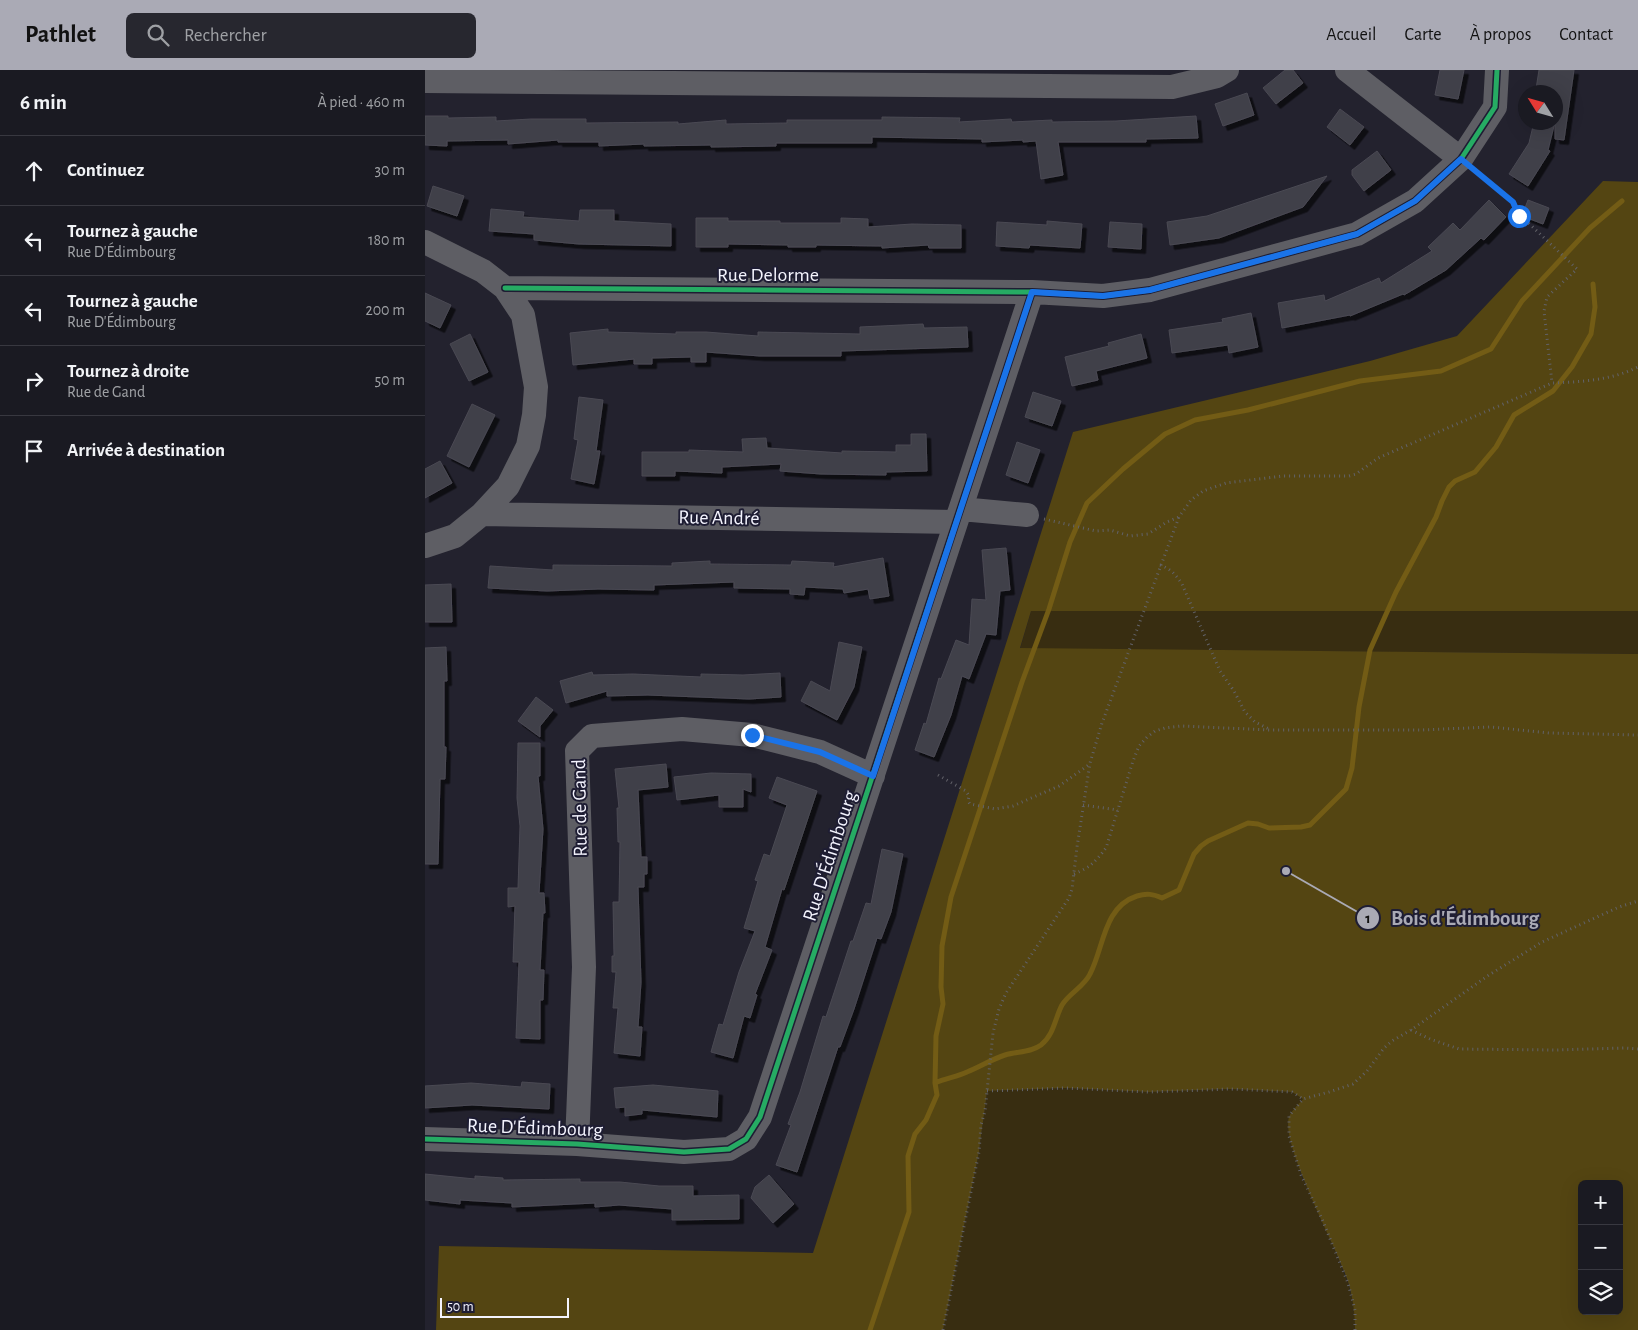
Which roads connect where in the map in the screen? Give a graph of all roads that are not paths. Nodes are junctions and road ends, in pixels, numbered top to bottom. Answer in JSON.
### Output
{"nodes":[{"id":1,"x":1227,"y":70,"type":"edge"},
{"id":2,"x":1347,"y":70,"type":"edge"},
{"id":3,"x":1497,"y":70,"type":"edge"},
{"id":4,"x":575,"y":76,"type":"edge"},
{"id":5,"x":425,"y":82,"type":"edge"},
{"id":6,"x":1461,"y":159,"type":"junction"},
{"id":7,"x":425,"y":242,"type":"edge"},
{"id":8,"x":505,"y":288,"type":"junction"},
{"id":9,"x":1032,"y":292,"type":"junction"},
{"id":10,"x":482,"y":514,"type":"junction"},
{"id":11,"x":1027,"y":515,"type":"road end"},
{"id":12,"x":958,"y":516,"type":"junction"},
{"id":13,"x":425,"y":546,"type":"edge"},
{"id":14,"x":873,"y":776,"type":"junction"},
{"id":15,"x":425,"y":1139,"type":"edge"},
{"id":16,"x":577,"y":1144,"type":"junction"}],
"edges":[{"from":1,"to":4,"type":"street"},
{"from":2,"to":6,"type":"street"},
{"from":3,"to":6,"type":"street"},
{"from":4,"to":5,"type":"street"},
{"from":6,"to":9,"type":"street"},
{"from":7,"to":8,"type":"street"},
{"from":8,"to":9,"type":"street","name":"Rue Delorme"},
{"from":8,"to":10,"type":"street"},
{"from":9,"to":12,"type":"street","name":"Rue D'Édimbourg"},
{"from":10,"to":12,"type":"street","name":"Rue André"},
{"from":10,"to":13,"type":"street"},
{"from":11,"to":12,"type":"street","name":"Rue André"},
{"from":12,"to":14,"type":"street","name":"Rue D'Édimbourg"},
{"from":14,"to":16,"type":"street","name":"Rue D'Édimbourg"},
{"from":14,"to":16,"type":"street","name":"Rue de Gand"},
{"from":15,"to":16,"type":"street","name":"Rue D'Édimbourg"}]}
